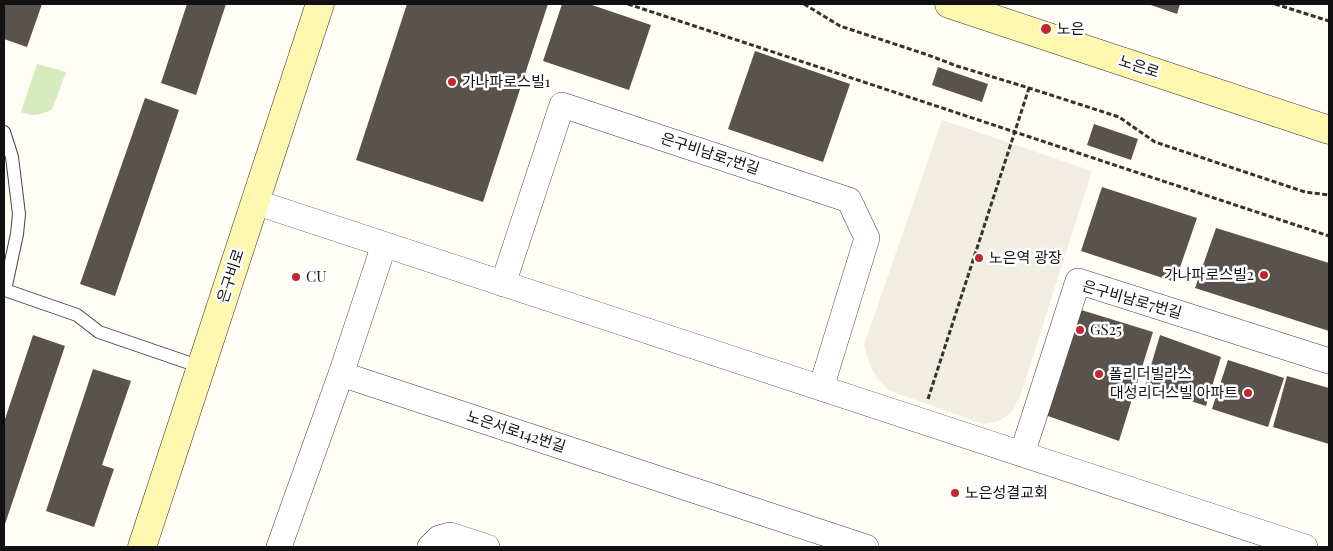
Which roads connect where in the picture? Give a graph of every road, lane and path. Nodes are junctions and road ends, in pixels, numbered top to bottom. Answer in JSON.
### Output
{"nodes":[{"id":1,"x":320,"y":4,"type":"edge"},
{"id":2,"x":628,"y":4,"type":"edge"},
{"id":3,"x":804,"y":4,"type":"edge"},
{"id":4,"x":949,"y":4,"type":"edge"},
{"id":5,"x":1275,"y":4,"type":"edge"},
{"id":6,"x":1329,"y":21,"type":"edge"},
{"id":7,"x":1029,"y":88,"type":"junction"},
{"id":8,"x":1329,"y":130,"type":"edge"},
{"id":9,"x":4,"y":132,"type":"edge"},
{"id":10,"x":1015,"y":132,"type":"junction"},
{"id":11,"x":1329,"y":195,"type":"edge"},
{"id":12,"x":255,"y":202,"type":"junction"},
{"id":13,"x":1329,"y":236,"type":"edge"},
{"id":14,"x":384,"y":245,"type":"junction"},
{"id":15,"x":504,"y":284,"type":"junction"},
{"id":16,"x":1329,"y":362,"type":"edge"},
{"id":17,"x":201,"y":367,"type":"junction"},
{"id":18,"x":341,"y":374,"type":"junction"},
{"id":19,"x":821,"y":388,"type":"junction"},
{"id":20,"x":921,"y":421,"type":"junction"},
{"id":21,"x":1022,"y":454,"type":"junction"},
{"id":22,"x":142,"y":547,"type":"edge"},
{"id":23,"x":279,"y":547,"type":"edge"},
{"id":24,"x":430,"y":547,"type":"edge"},
{"id":25,"x":487,"y":547,"type":"edge"},
{"id":26,"x":862,"y":547,"type":"edge"},
{"id":27,"x":1305,"y":547,"type":"edge"}],
"edges":[{"from":1,"to":12,"type":"street","name":"은구비로"},
{"from":2,"to":10,"type":"path"},
{"from":3,"to":7,"type":"path"},
{"from":4,"to":8,"type":"street","name":"노은로"},
{"from":5,"to":6,"type":"path"},
{"from":7,"to":10,"type":"path"},
{"from":7,"to":11,"type":"path"},
{"from":9,"to":17,"type":"lane"},
{"from":10,"to":13,"type":"path"},
{"from":10,"to":20,"type":"path"},
{"from":12,"to":14,"type":"street"},
{"from":12,"to":17,"type":"street","name":"은구비로"},
{"from":14,"to":15,"type":"street"},
{"from":14,"to":18,"type":"street"},
{"from":15,"to":19,"type":"street"},
{"from":15,"to":19,"type":"street","name":"은구비남로7번길"},
{"from":16,"to":21,"type":"street","name":"은구비남로7번길"},
{"from":17,"to":22,"type":"street","name":"은구비로"},
{"from":18,"to":23,"type":"street"},
{"from":18,"to":26,"type":"street","name":"노은서로142번길"},
{"from":19,"to":20,"type":"street"},
{"from":20,"to":21,"type":"street"},
{"from":21,"to":27,"type":"street"},
{"from":24,"to":25,"type":"street"}]}
